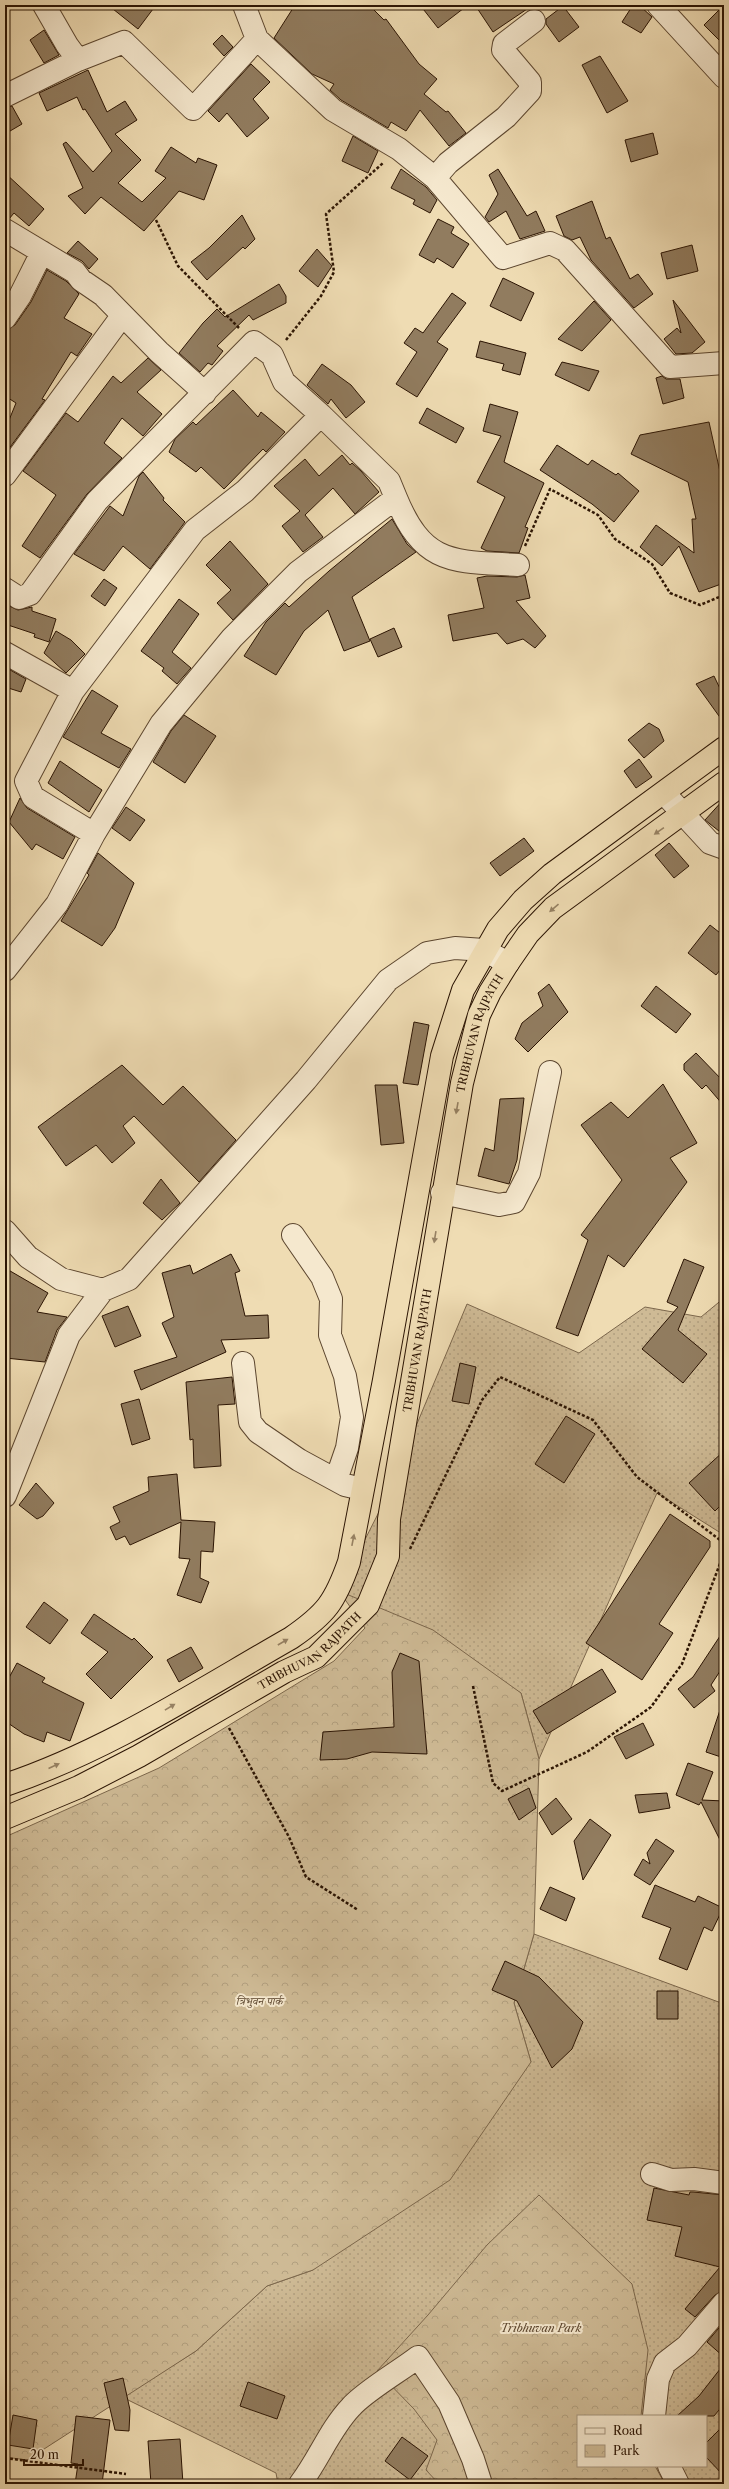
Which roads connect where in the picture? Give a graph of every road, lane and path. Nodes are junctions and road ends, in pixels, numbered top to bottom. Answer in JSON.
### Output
{"nodes":[{"id":1,"x":44,"y":5,"type":"edge"},
{"id":2,"x":244,"y":5,"type":"edge"},
{"id":3,"x":658,"y":5,"type":"edge"},
{"id":4,"x":534,"y":21,"type":"dead end"},
{"id":5,"x":257,"y":39,"type":"junction"},
{"id":6,"x":78,"y":60,"type":"junction"},
{"id":7,"x":724,"y":77,"type":"edge"},
{"id":8,"x":5,"y":96,"type":"edge"},
{"id":9,"x":399,"y":149,"type":"junction"},
{"id":10,"x":435,"y":178,"type":"junction"},
{"id":11,"x":156,"y":220,"type":"dead end"},
{"id":12,"x":5,"y":230,"type":"edge"},
{"id":13,"x":42,"y":252,"type":"junction"},
{"id":14,"x":122,"y":316,"type":"junction"},
{"id":15,"x":5,"y":318,"type":"edge"},
{"id":16,"x":254,"y":342,"type":"junction"},
{"id":17,"x":272,"y":355,"type":"junction"},
{"id":18,"x":724,"y":363,"type":"edge"},
{"id":19,"x":205,"y":393,"type":"junction"},
{"id":20,"x":321,"y":415,"type":"junction"},
{"id":21,"x":5,"y":475,"type":"edge"},
{"id":22,"x":396,"y":498,"type":"junction"},
{"id":23,"x":518,"y":565,"type":"joint"},
{"id":24,"x":5,"y":589,"type":"edge"},
{"id":25,"x":724,"y":595,"type":"edge"},
{"id":26,"x":5,"y":653,"type":"edge"},
{"id":27,"x":73,"y":691,"type":"junction"},
{"id":28,"x":724,"y":748,"type":"edge"},
{"id":29,"x":724,"y":783,"type":"edge"},
{"id":30,"x":664,"y":793,"type":"junction"},
{"id":31,"x":683,"y":815,"type":"junction"},
{"id":32,"x":94,"y":834,"type":"junction"},
{"id":33,"x":724,"y":848,"type":"edge"},
{"id":34,"x":484,"y":950,"type":"junction"},
{"id":35,"x":508,"y":963,"type":"junction"},
{"id":36,"x":5,"y":970,"type":"edge"},
{"id":37,"x":550,"y":1072,"type":"dead end"},
{"id":38,"x":442,"y":1193,"type":"junction"},
{"id":39,"x":5,"y":1231,"type":"edge"},
{"id":40,"x":293,"y":1235,"type":"dead end"},
{"id":41,"x":103,"y":1290,"type":"junction"},
{"id":42,"x":243,"y":1363,"type":"dead end"},
{"id":43,"x":336,"y":1480,"type":"junction"},
{"id":44,"x":362,"y":1489,"type":"junction"},
{"id":45,"x":5,"y":1496,"type":"edge"},
{"id":46,"x":724,"y":1543,"type":"edge"},
{"id":47,"x":410,"y":1550,"type":"dead end"},
{"id":48,"x":724,"y":1553,"type":"edge"},
{"id":49,"x":473,"y":1686,"type":"dead end"},
{"id":50,"x":219,"y":1710,"type":"junction"},
{"id":51,"x":33,"y":1776,"type":"junction"},
{"id":52,"x":5,"y":1785,"type":"edge"},
{"id":53,"x":42,"y":1803,"type":"junction"},
{"id":54,"x":5,"y":1818,"type":"edge"},
{"id":55,"x":358,"y":1910,"type":"dead end"},
{"id":56,"x":652,"y":2174,"type":"dead end"},
{"id":57,"x":724,"y":2183,"type":"edge"},
{"id":58,"x":724,"y":2303,"type":"edge"},
{"id":59,"x":654,"y":2415,"type":"edge"},
{"id":60,"x":5,"y":2458,"type":"edge"},
{"id":61,"x":669,"y":2467,"type":"edge"},
{"id":62,"x":126,"y":2474,"type":"dead end"},
{"id":63,"x":300,"y":2484,"type":"edge"},
{"id":64,"x":480,"y":2484,"type":"edge"},
{"id":65,"x":678,"y":2484,"type":"edge"}],
"edges":[{"from":1,"to":6,"type":"street"},
{"from":2,"to":5,"type":"street"},
{"from":3,"to":7,"type":"street"},
{"from":4,"to":10,"type":"street"},
{"from":5,"to":6,"type":"street"},
{"from":5,"to":9,"type":"street"},
{"from":6,"to":8,"type":"street"},
{"from":9,"to":10,"type":"street"},
{"from":9,"to":17,"type":"path"},
{"from":10,"to":18,"type":"street"},
{"from":11,"to":16,"type":"path"},
{"from":12,"to":13,"type":"street"},
{"from":13,"to":14,"type":"street"},
{"from":13,"to":15,"type":"street"},
{"from":14,"to":19,"type":"street"},
{"from":14,"to":21,"type":"street"},
{"from":16,"to":17,"type":"street"},
{"from":16,"to":19,"type":"street"},
{"from":17,"to":20,"type":"street"},
{"from":19,"to":24,"type":"street"},
{"from":20,"to":22,"type":"street"},
{"from":20,"to":27,"type":"street"},
{"from":22,"to":23,"type":"street"},
{"from":22,"to":32,"type":"street"},
{"from":23,"to":25,"type":"path"},
{"from":26,"to":27,"type":"street"},
{"from":27,"to":32,"type":"street"},
{"from":28,"to":30,"type":"highway","name":"TRIBHUVAN RAJPATH"},
{"from":29,"to":31,"type":"highway","name":"TRIBHUVAN RAJPATH"},
{"from":30,"to":31,"type":"street"},
{"from":30,"to":34,"type":"highway","name":"TRIBHUVAN RAJPATH"},
{"from":31,"to":33,"type":"street"},
{"from":31,"to":35,"type":"highway","name":"TRIBHUVAN RAJPATH","one_way":true},
{"from":32,"to":36,"type":"street"},
{"from":34,"to":35,"type":"street"},
{"from":34,"to":41,"type":"street"},
{"from":34,"to":44,"type":"highway","name":"TRIBHUVAN RAJPATH"},
{"from":35,"to":38,"type":"highway","name":"TRIBHUVAN RAJPATH","one_way":true},
{"from":37,"to":38,"type":"street"},
{"from":38,"to":50,"type":"highway","name":"TRIBHUVAN RAJPATH","one_way":true},
{"from":39,"to":41,"type":"street"},
{"from":40,"to":43,"type":"street"},
{"from":41,"to":45,"type":"street"},
{"from":42,"to":43,"type":"street"},
{"from":43,"to":44,"type":"street"},
{"from":51,"to":44,"type":"highway","name":"TRIBHUVAN RAJPATH","one_way":true},
{"from":46,"to":47,"type":"path"},
{"from":48,"to":49,"type":"path"},
{"from":50,"to":53,"type":"highway","name":"TRIBHUVAN RAJPATH"},
{"from":50,"to":55,"type":"path"},
{"from":51,"to":52,"type":"highway","name":"TRIBHUVAN RAJPATH"},
{"from":51,"to":53,"type":"highway"},
{"from":53,"to":54,"type":"highway","name":"TRIBHUVAN RAJPATH"},
{"from":56,"to":57,"type":"street"},
{"from":58,"to":59,"type":"street"},
{"from":60,"to":62,"type":"path"},
{"from":61,"to":65,"type":"street"},
{"from":63,"to":64,"type":"street"}]}
